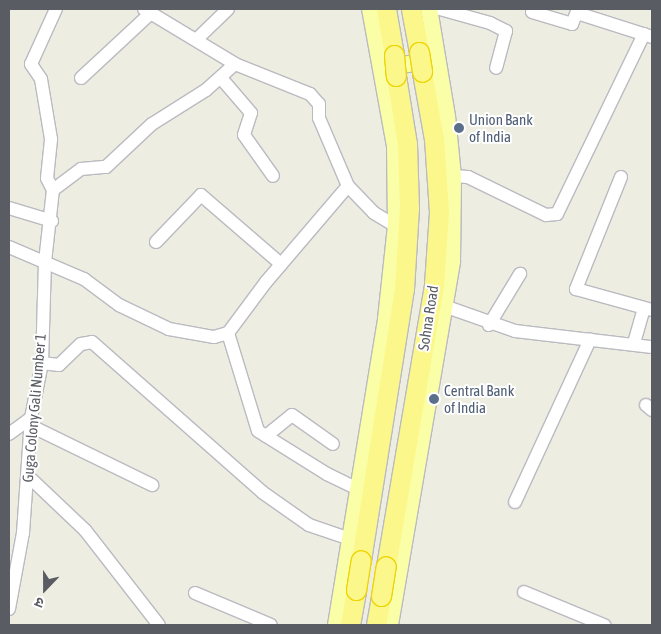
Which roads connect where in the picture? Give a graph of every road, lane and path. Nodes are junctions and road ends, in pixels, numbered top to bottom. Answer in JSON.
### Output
{"nodes":[{"id":1,"x":56,"y":9,"type":"edge"},
{"id":2,"x":228,"y":9,"type":"edge"},
{"id":3,"x":370,"y":9,"type":"edge"},
{"id":4,"x":386,"y":9,"type":"edge"},
{"id":5,"x":411,"y":9,"type":"edge"},
{"id":6,"x":429,"y":9,"type":"edge"},
{"id":7,"x":440,"y":9,"type":"edge"},
{"id":8,"x":147,"y":11,"type":"edge"},
{"id":9,"x":578,"y":11,"type":"edge"},
{"id":10,"x":532,"y":12,"type":"dead end"},
{"id":11,"x":648,"y":36,"type":"edge"},
{"id":12,"x":197,"y":39,"type":"junction"},
{"id":13,"x":438,"y":60,"type":"junction"},
{"id":14,"x":235,"y":64,"type":"junction"},
{"id":15,"x":390,"y":66,"type":"junction"},
{"id":16,"x":496,"y":68,"type":"dead end"},
{"id":17,"x":81,"y":78,"type":"dead end"},
{"id":18,"x":221,"y":78,"type":"junction"},
{"id":19,"x":273,"y":176,"type":"dead end"},
{"id":20,"x":453,"y":176,"type":"junction"},
{"id":21,"x":621,"y":177,"type":"dead end"},
{"id":22,"x":348,"y":186,"type":"junction"},
{"id":23,"x":53,"y":190,"type":"junction"},
{"id":24,"x":9,"y":208,"type":"edge"},
{"id":25,"x":52,"y":221,"type":"junction"},
{"id":26,"x":396,"y":226,"type":"junction"},
{"id":27,"x":156,"y":242,"type":"dead end"},
{"id":28,"x":9,"y":247,"type":"edge"},
{"id":29,"x":44,"y":262,"type":"junction"},
{"id":30,"x":281,"y":264,"type":"junction"},
{"id":31,"x":520,"y":274,"type":"dead end"},
{"id":32,"x":444,"y":306,"type":"junction"},
{"id":33,"x":648,"y":310,"type":"edge"},
{"id":34,"x":489,"y":325,"type":"junction"},
{"id":35,"x":228,"y":333,"type":"junction"},
{"id":36,"x":590,"y":340,"type":"junction"},
{"id":37,"x":634,"y":343,"type":"junction"},
{"id":38,"x":652,"y":347,"type":"edge"},
{"id":39,"x":42,"y":363,"type":"junction"},
{"id":40,"x":31,"y":422,"type":"junction"},
{"id":41,"x":9,"y":434,"type":"edge"},
{"id":42,"x":266,"y":436,"type":"junction"},
{"id":43,"x":333,"y":444,"type":"dead end"},
{"id":44,"x":28,"y":476,"type":"junction"},
{"id":45,"x":152,"y":485,"type":"dead end"},
{"id":46,"x":358,"y":489,"type":"junction"},
{"id":47,"x":515,"y":502,"type":"dead end"},
{"id":48,"x":350,"y":538,"type":"junction"},
{"id":49,"x":344,"y":574,"type":"junction"},
{"id":50,"x":397,"y":582,"type":"junction"},
{"id":51,"x":524,"y":592,"type":"dead end"},
{"id":52,"x":195,"y":593,"type":"dead end"},
{"id":53,"x":9,"y":609,"type":"edge"},
{"id":54,"x":159,"y":625,"type":"edge"},
{"id":55,"x":271,"y":625,"type":"edge"},
{"id":56,"x":336,"y":625,"type":"edge"},
{"id":57,"x":350,"y":625,"type":"edge"},
{"id":58,"x":376,"y":625,"type":"edge"},
{"id":59,"x":390,"y":625,"type":"edge"},
{"id":60,"x":604,"y":625,"type":"edge"}],
"edges":[{"from":1,"to":23,"type":"street","name":"Guga Colony Gali Number 1"},
{"from":2,"to":12,"type":"street"},
{"from":3,"to":15,"type":"main road"},
{"from":4,"to":15,"type":"highway","name":"Sohna Road"},
{"from":5,"to":58,"type":"highway","name":"Sohna Road","bridge":true},
{"from":6,"to":13,"type":"main road"},
{"from":7,"to":16,"type":"street"},
{"from":8,"to":12,"type":"street"},
{"from":8,"to":17,"type":"street"},
{"from":9,"to":10,"type":"street"},
{"from":9,"to":11,"type":"street"},
{"from":11,"to":20,"type":"street"},
{"from":12,"to":14,"type":"street"},
{"from":13,"to":15,"type":"main road"},
{"from":13,"to":20,"type":"main road"},
{"from":14,"to":18,"type":"street"},
{"from":14,"to":22,"type":"street"},
{"from":15,"to":26,"type":"main road"},
{"from":15,"to":57,"type":"highway","name":"Sohna Road","bridge":true},
{"from":18,"to":19,"type":"street"},
{"from":18,"to":23,"type":"street"},
{"from":20,"to":32,"type":"main road"},
{"from":21,"to":33,"type":"street"},
{"from":22,"to":26,"type":"street"},
{"from":22,"to":30,"type":"street"},
{"from":23,"to":25,"type":"street","name":"Guga Colony Gali Number 1"},
{"from":24,"to":25,"type":"street"},
{"from":25,"to":29,"type":"street","name":"Guga Colony Gali Number 1"},
{"from":26,"to":46,"type":"main road"},
{"from":27,"to":30,"type":"street"},
{"from":28,"to":29,"type":"street"},
{"from":29,"to":35,"type":"street"},
{"from":29,"to":39,"type":"street","name":"Guga Colony Gali Number 1"},
{"from":30,"to":35,"type":"street"},
{"from":31,"to":34,"type":"street"},
{"from":32,"to":34,"type":"street"},
{"from":32,"to":50,"type":"main road"},
{"from":33,"to":37,"type":"street"},
{"from":34,"to":36,"type":"street"},
{"from":35,"to":42,"type":"street"},
{"from":36,"to":37,"type":"street"},
{"from":36,"to":47,"type":"street"},
{"from":37,"to":38,"type":"street"},
{"from":39,"to":40,"type":"street","name":"Guga Colony Gali Number 1"},
{"from":39,"to":48,"type":"street"},
{"from":40,"to":41,"type":"street"},
{"from":40,"to":44,"type":"street","name":"Guga Colony Gali Number 1"},
{"from":40,"to":45,"type":"street"},
{"from":42,"to":43,"type":"street"},
{"from":42,"to":46,"type":"street"},
{"from":44,"to":53,"type":"street","name":"Guga Colony Gali Number 1"},
{"from":44,"to":54,"type":"street"},
{"from":46,"to":48,"type":"main road"},
{"from":48,"to":49,"type":"main road"},
{"from":49,"to":50,"type":"main road"},
{"from":49,"to":56,"type":"main road"},
{"from":50,"to":59,"type":"main road"},
{"from":51,"to":60,"type":"street"},
{"from":52,"to":55,"type":"street"}]}
